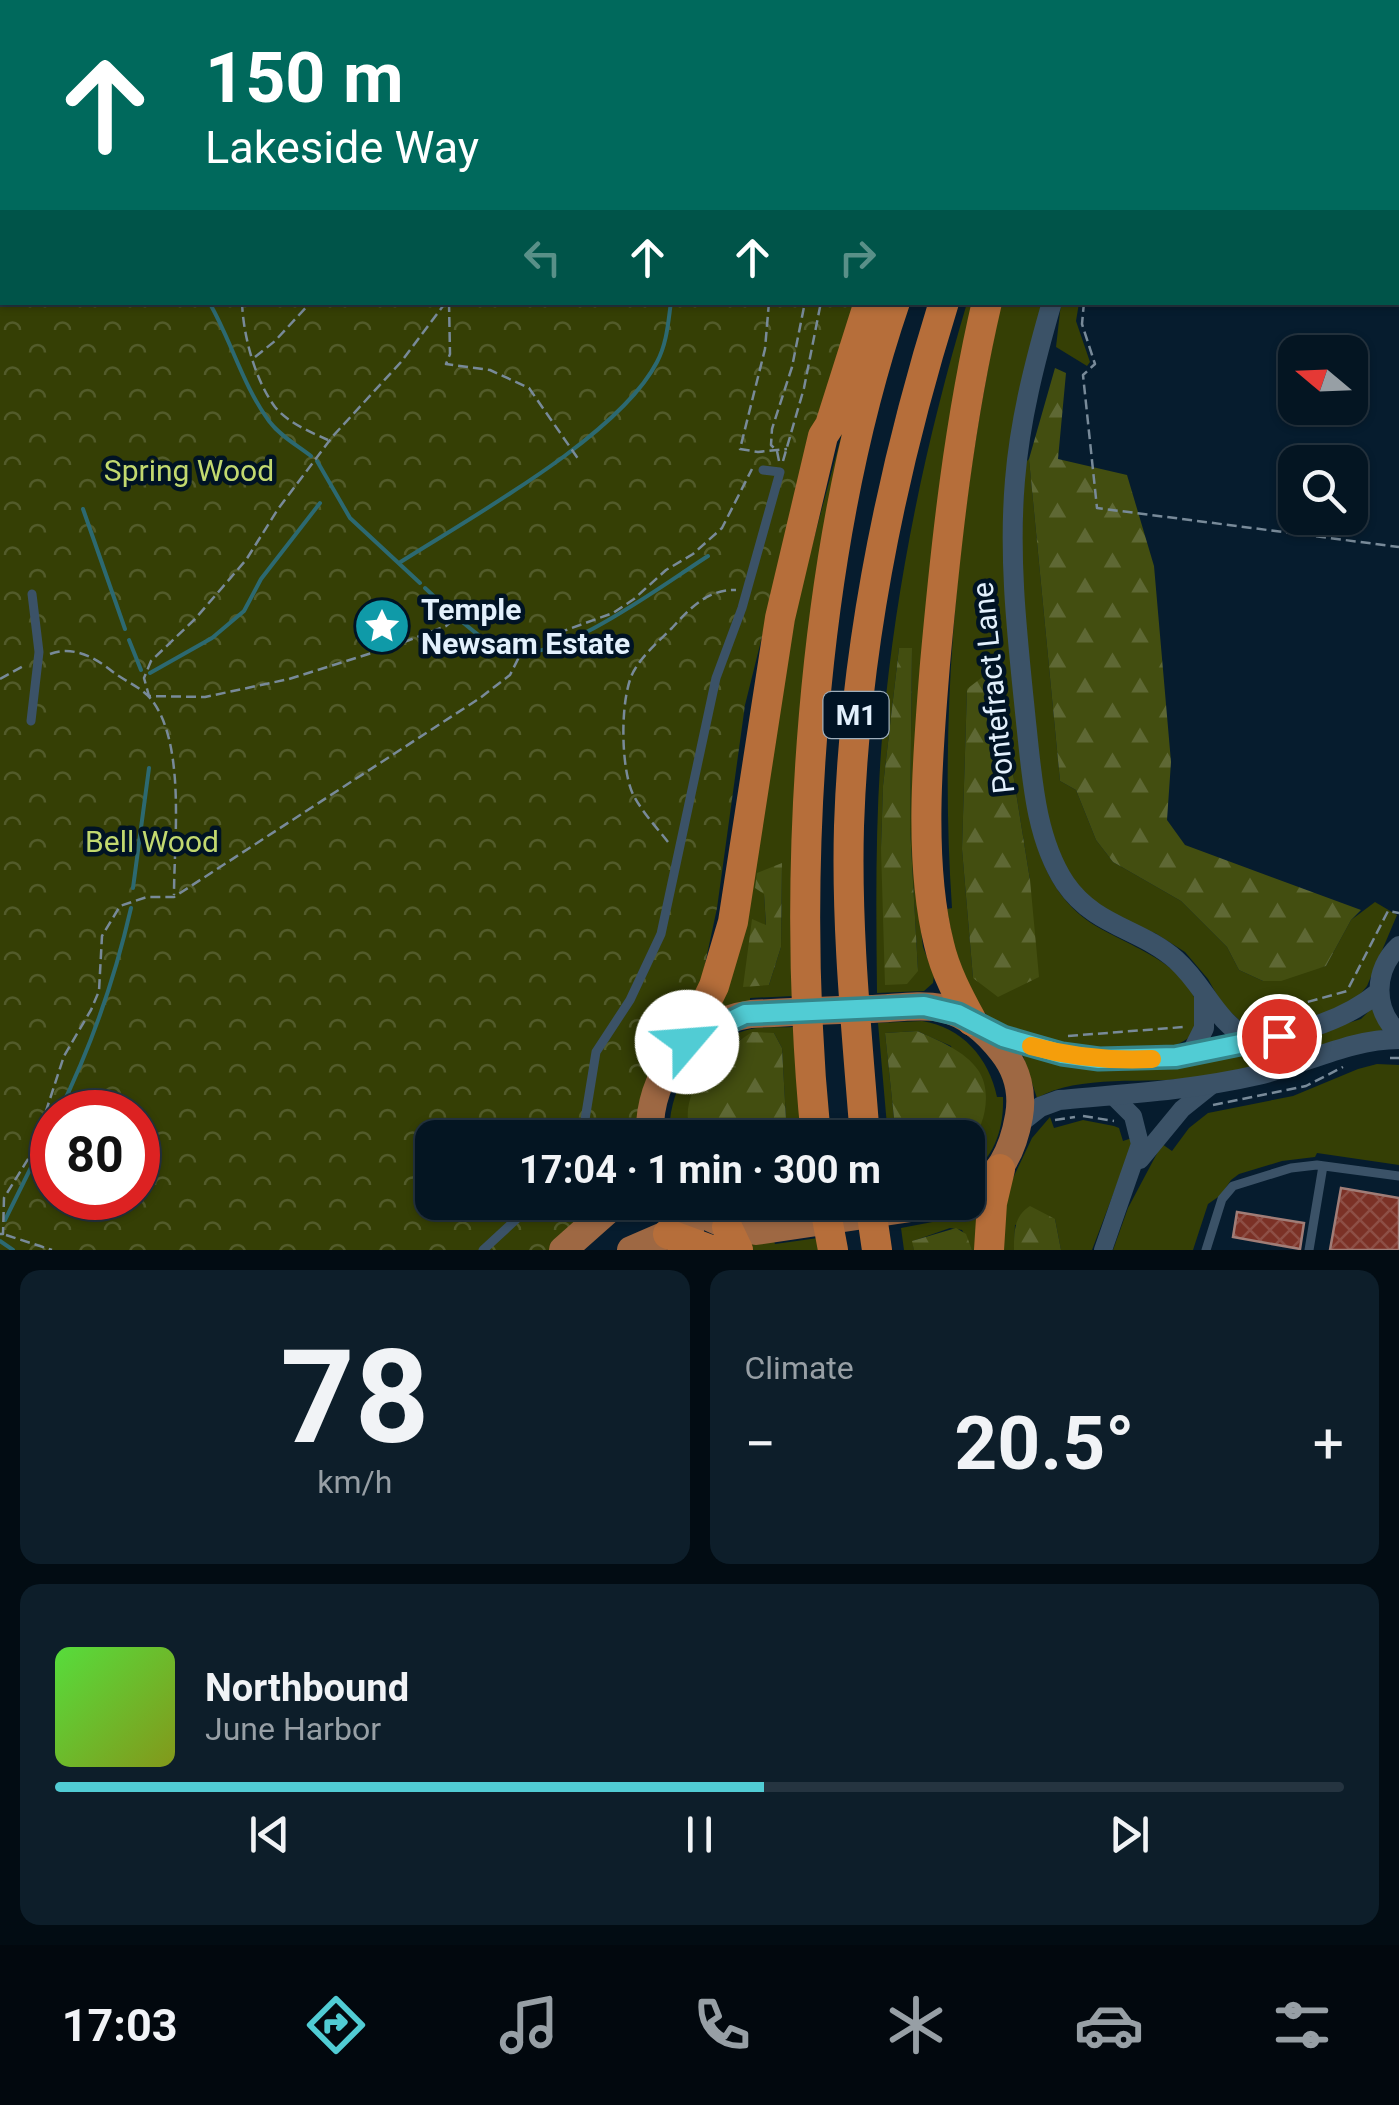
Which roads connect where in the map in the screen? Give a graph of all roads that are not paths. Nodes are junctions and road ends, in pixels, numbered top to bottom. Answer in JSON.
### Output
{"nodes":[{"id":1,"x":853,"y":305,"type":"edge"},
{"id":2,"x":868,"y":305,"type":"edge"},
{"id":3,"x":894,"y":305,"type":"edge"},
{"id":4,"x":943,"y":305,"type":"edge"},
{"id":5,"x":987,"y":305,"type":"edge"},
{"id":6,"x":1051,"y":305,"type":"edge"},
{"id":7,"x":823,"y":436,"type":"junction"},
{"id":8,"x":763,"y":470,"type":"road end"},
{"id":9,"x":32,"y":594,"type":"dead end"},
{"id":10,"x":31,"y":720,"type":"dead end"},
{"id":11,"x":1397,"y":944,"type":"edge"},
{"id":12,"x":1379,"y":992,"type":"junction"},
{"id":13,"x":1204,"y":996,"type":"junction"},
{"id":14,"x":975,"y":1023,"type":"junction"},
{"id":15,"x":687,"y":1042,"type":"junction"},
{"id":16,"x":1252,"y":1042,"type":"junction"},
{"id":17,"x":1396,"y":1043,"type":"edge"},
{"id":18,"x":1191,"y":1054,"type":"junction"},
{"id":19,"x":1112,"y":1095,"type":"junction"},
{"id":20,"x":1211,"y":1096,"type":"junction"},
{"id":21,"x":585,"y":1120,"type":"edge"},
{"id":22,"x":652,"y":1120,"type":"edge"},
{"id":23,"x":815,"y":1120,"type":"edge"},
{"id":24,"x":863,"y":1120,"type":"edge"},
{"id":25,"x":1017,"y":1126,"type":"junction"},
{"id":26,"x":1323,"y":1166,"type":"junction"},
{"id":27,"x":1000,"y":1170,"type":"junction"},
{"id":28,"x":1132,"y":1173,"type":"junction"},
{"id":29,"x":1399,"y":1176,"type":"edge"},
{"id":30,"x":985,"y":1184,"type":"edge"},
{"id":31,"x":516,"y":1220,"type":"edge"},
{"id":32,"x":597,"y":1220,"type":"edge"},
{"id":33,"x":708,"y":1220,"type":"edge"},
{"id":34,"x":827,"y":1220,"type":"edge"},
{"id":35,"x":856,"y":1220,"type":"edge"},
{"id":36,"x":873,"y":1220,"type":"edge"},
{"id":37,"x":668,"y":1234,"type":"joint"},
{"id":38,"x":733,"y":1240,"type":"edge"},
{"id":39,"x":483,"y":1250,"type":"edge"},
{"id":40,"x":563,"y":1250,"type":"edge"},
{"id":41,"x":631,"y":1250,"type":"edge"},
{"id":42,"x":833,"y":1250,"type":"edge"},
{"id":43,"x":877,"y":1250,"type":"edge"},
{"id":44,"x":988,"y":1250,"type":"edge"},
{"id":45,"x":1102,"y":1250,"type":"edge"},
{"id":46,"x":1206,"y":1250,"type":"edge"},
{"id":47,"x":1308,"y":1250,"type":"edge"}],
"edges":[{"from":1,"to":7,"type":"highway"},
{"from":2,"to":7,"type":"highway"},
{"from":3,"to":23,"type":"highway","number":"M1"},
{"from":4,"to":24,"type":"highway","number":"M1"},
{"from":5,"to":14,"type":"highway","number":"M1"},
{"from":6,"to":13,"type":"street","name":"Pontefract Lane"},
{"from":7,"to":15,"type":"highway"},
{"from":8,"to":21,"type":"lane"},
{"from":9,"to":10,"type":"lane"},
{"from":11,"to":12,"type":"street"},
{"from":12,"to":16,"type":"street"},
{"from":12,"to":17,"type":"street"},
{"from":13,"to":16,"type":"street","name":"Pontefract Lane"},
{"from":13,"to":18,"type":"street"},
{"from":14,"to":15,"type":"highway"},
{"from":14,"to":18,"type":"street"},
{"from":14,"to":25,"type":"highway"},
{"from":15,"to":22,"type":"highway"},
{"from":16,"to":18,"type":"street"},
{"from":17,"to":20,"type":"street"},
{"from":19,"to":20,"type":"street"},
{"from":19,"to":25,"type":"street"},
{"from":19,"to":28,"type":"street"},
{"from":20,"to":28,"type":"street"},
{"from":25,"to":27,"type":"highway"},
{"from":26,"to":29,"type":"lane"},
{"from":26,"to":46,"type":"lane"},
{"from":26,"to":47,"type":"lane"},
{"from":27,"to":30,"type":"highway"},
{"from":27,"to":44,"type":"highway"},
{"from":28,"to":45,"type":"street"},
{"from":31,"to":39,"type":"lane"},
{"from":32,"to":40,"type":"highway"},
{"from":33,"to":38,"type":"highway"},
{"from":34,"to":42,"type":"highway"},
{"from":35,"to":38,"type":"highway"},
{"from":36,"to":43,"type":"highway"},
{"from":37,"to":38,"type":"highway"},
{"from":37,"to":41,"type":"highway"}]}
